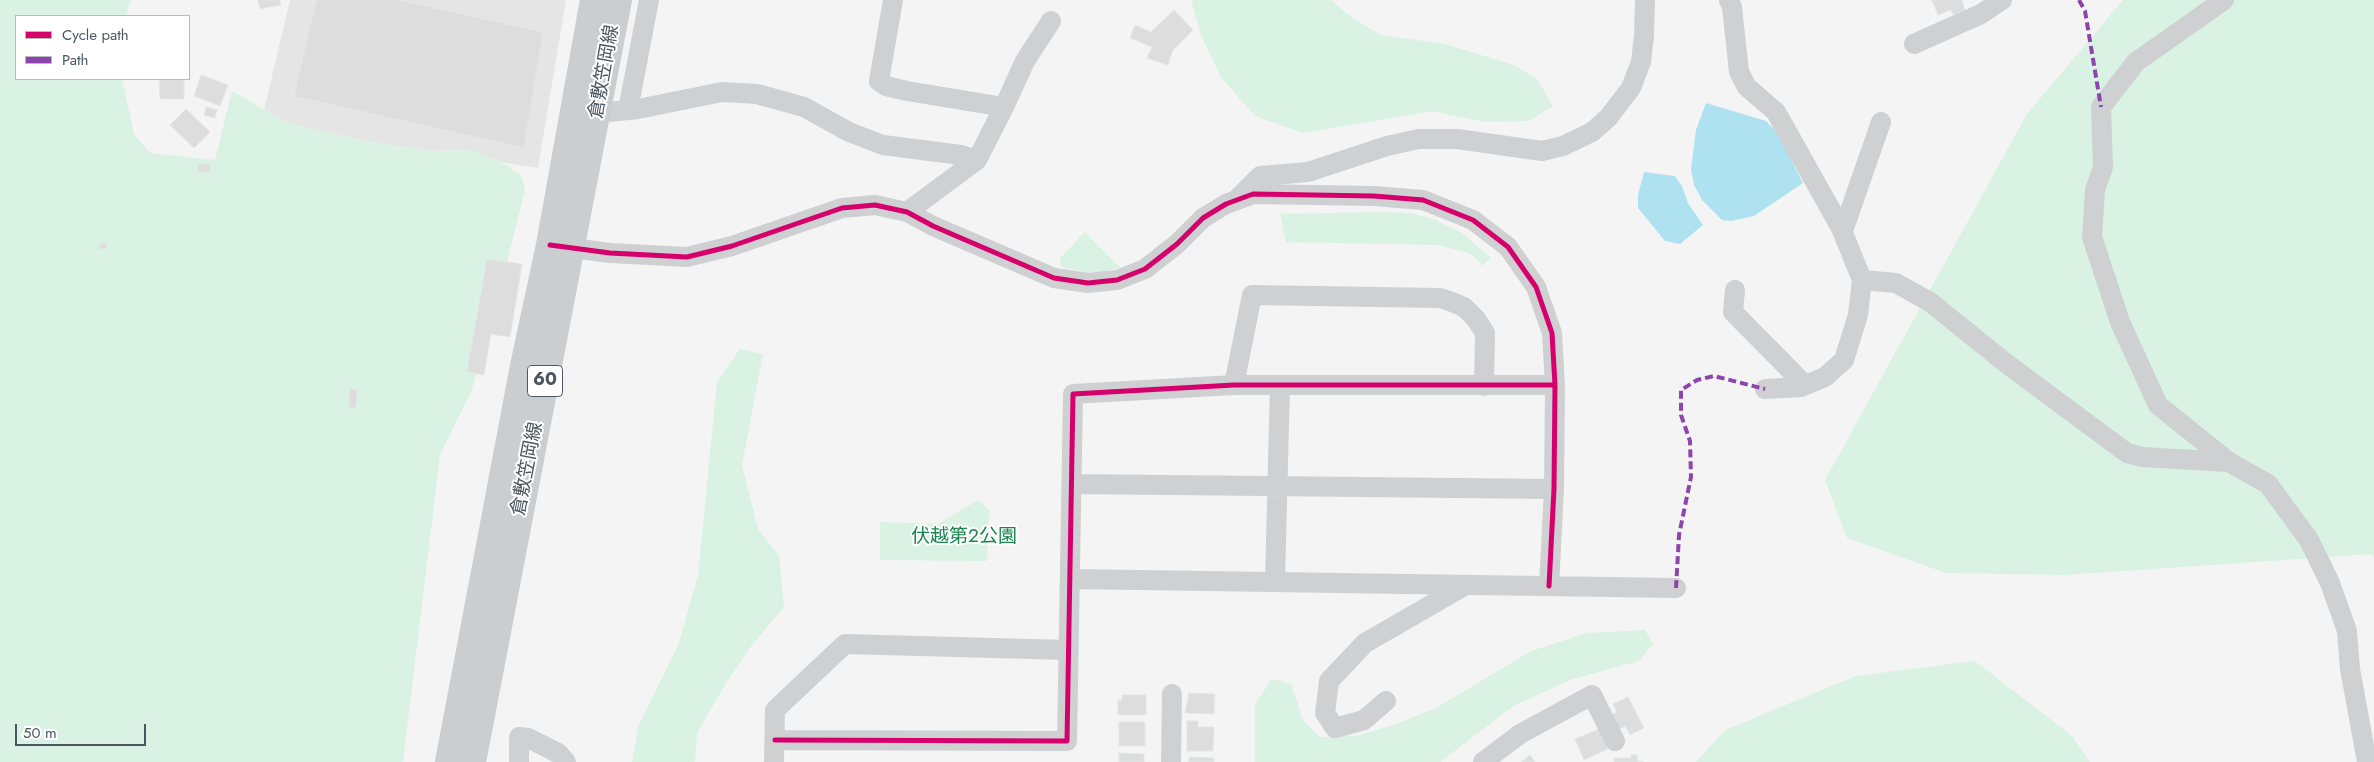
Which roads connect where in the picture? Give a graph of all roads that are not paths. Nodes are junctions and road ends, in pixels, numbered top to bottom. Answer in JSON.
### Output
{"nodes":[{"id":1,"x":594,"y":0,"type":"edge"},
{"id":2,"x":618,"y":0,"type":"edge"},
{"id":3,"x":649,"y":0,"type":"edge"},
{"id":4,"x":893,"y":0,"type":"edge"},
{"id":5,"x":1645,"y":0,"type":"edge"},
{"id":6,"x":1729,"y":0,"type":"edge"},
{"id":7,"x":2002,"y":0,"type":"edge"},
{"id":8,"x":2224,"y":0,"type":"edge"},
{"id":9,"x":1051,"y":21,"type":"dead end"},
{"id":10,"x":1914,"y":44,"type":"dead end"},
{"id":11,"x":1004,"y":107,"type":"junction"},
{"id":12,"x":628,"y":110,"type":"junction"},
{"id":13,"x":598,"y":113,"type":"junction"},
{"id":14,"x":1881,"y":122,"type":"dead end"},
{"id":15,"x":977,"y":160,"type":"junction"},
{"id":16,"x":1236,"y":201,"type":"junction"},
{"id":17,"x":907,"y":212,"type":"junction"},
{"id":18,"x":1843,"y":231,"type":"junction"},
{"id":19,"x":560,"y":247,"type":"junction"},
{"id":20,"x":1862,"y":280,"type":"junction"},
{"id":21,"x":1735,"y":290,"type":"dead end"},
{"id":22,"x":1234,"y":385,"type":"junction"},
{"id":23,"x":1280,"y":385,"type":"junction"},
{"id":24,"x":1555,"y":385,"type":"junction"},
{"id":25,"x":1805,"y":385,"type":"junction"},
{"id":26,"x":1484,"y":386,"type":"junction"},
{"id":27,"x":1765,"y":389,"type":"dead end"},
{"id":28,"x":2229,"y":462,"type":"junction"},
{"id":29,"x":1072,"y":484,"type":"junction"},
{"id":30,"x":1278,"y":486,"type":"junction"},
{"id":31,"x":1554,"y":490,"type":"junction"},
{"id":32,"x":1070,"y":580,"type":"junction"},
{"id":33,"x":1275,"y":582,"type":"junction"},
{"id":34,"x":1466,"y":585,"type":"junction"},
{"id":35,"x":1549,"y":586,"type":"junction"},
{"id":36,"x":1676,"y":588,"type":"dead end"},
{"id":37,"x":1068,"y":650,"type":"junction"},
{"id":38,"x":1172,"y":694,"type":"dead end"},
{"id":39,"x":1386,"y":701,"type":"dead end"},
{"id":40,"x":775,"y":740,"type":"junction"},
{"id":41,"x":1615,"y":742,"type":"dead end"},
{"id":42,"x":449,"y":762,"type":"edge"},
{"id":43,"x":472,"y":762,"type":"edge"},
{"id":44,"x":519,"y":762,"type":"edge"},
{"id":45,"x":566,"y":762,"type":"edge"},
{"id":46,"x":774,"y":762,"type":"edge"},
{"id":47,"x":1170,"y":762,"type":"edge"},
{"id":48,"x":1483,"y":762,"type":"edge"},
{"id":49,"x":2367,"y":762,"type":"edge"}],
"edges":[{"from":1,"to":19,"type":"main road","name":"倉敷笠岡線","number":"60"},
{"from":2,"to":13,"type":"main road","name":"倉敷笠岡線","number":"60"},
{"from":3,"to":12,"type":"street"},
{"from":4,"to":11,"type":"street"},
{"from":5,"to":16,"type":"street"},
{"from":6,"to":18,"type":"street"},
{"from":7,"to":10,"type":"street"},
{"from":8,"to":28,"type":"street"},
{"from":9,"to":11,"type":"street"},
{"from":11,"to":15,"type":"street"},
{"from":12,"to":13,"type":"street"},
{"from":12,"to":15,"type":"street"},
{"from":13,"to":19,"type":"main road","name":"倉敷笠岡線","number":"60"},
{"from":14,"to":18,"type":"street"},
{"from":15,"to":17,"type":"street"},
{"from":16,"to":17,"type":"street"},
{"from":16,"to":24,"type":"street"},
{"from":17,"to":19,"type":"street"},
{"from":18,"to":20,"type":"street"},
{"from":19,"to":42,"type":"main road","name":"倉敷笠岡線","number":"60"},
{"from":19,"to":43,"type":"main road","name":"倉敷笠岡線","number":"60"},
{"from":20,"to":25,"type":"street"},
{"from":20,"to":28,"type":"street"},
{"from":21,"to":25,"type":"street"},
{"from":22,"to":23,"type":"street"},
{"from":22,"to":26,"type":"street"},
{"from":22,"to":29,"type":"street"},
{"from":23,"to":26,"type":"street"},
{"from":23,"to":30,"type":"street"},
{"from":24,"to":26,"type":"street"},
{"from":24,"to":31,"type":"street"},
{"from":25,"to":27,"type":"street"},
{"from":28,"to":49,"type":"street"},
{"from":29,"to":30,"type":"street"},
{"from":29,"to":32,"type":"street"},
{"from":30,"to":31,"type":"street"},
{"from":30,"to":33,"type":"street"},
{"from":31,"to":35,"type":"street"},
{"from":32,"to":33,"type":"street"},
{"from":32,"to":37,"type":"street"},
{"from":33,"to":34,"type":"street"},
{"from":34,"to":35,"type":"street"},
{"from":34,"to":39,"type":"street"},
{"from":35,"to":36,"type":"street"},
{"from":37,"to":40,"type":"street"},
{"from":37,"to":40,"type":"street"},
{"from":38,"to":47,"type":"street"},
{"from":40,"to":46,"type":"street"},
{"from":41,"to":48,"type":"street"},
{"from":44,"to":45,"type":"street"}]}
